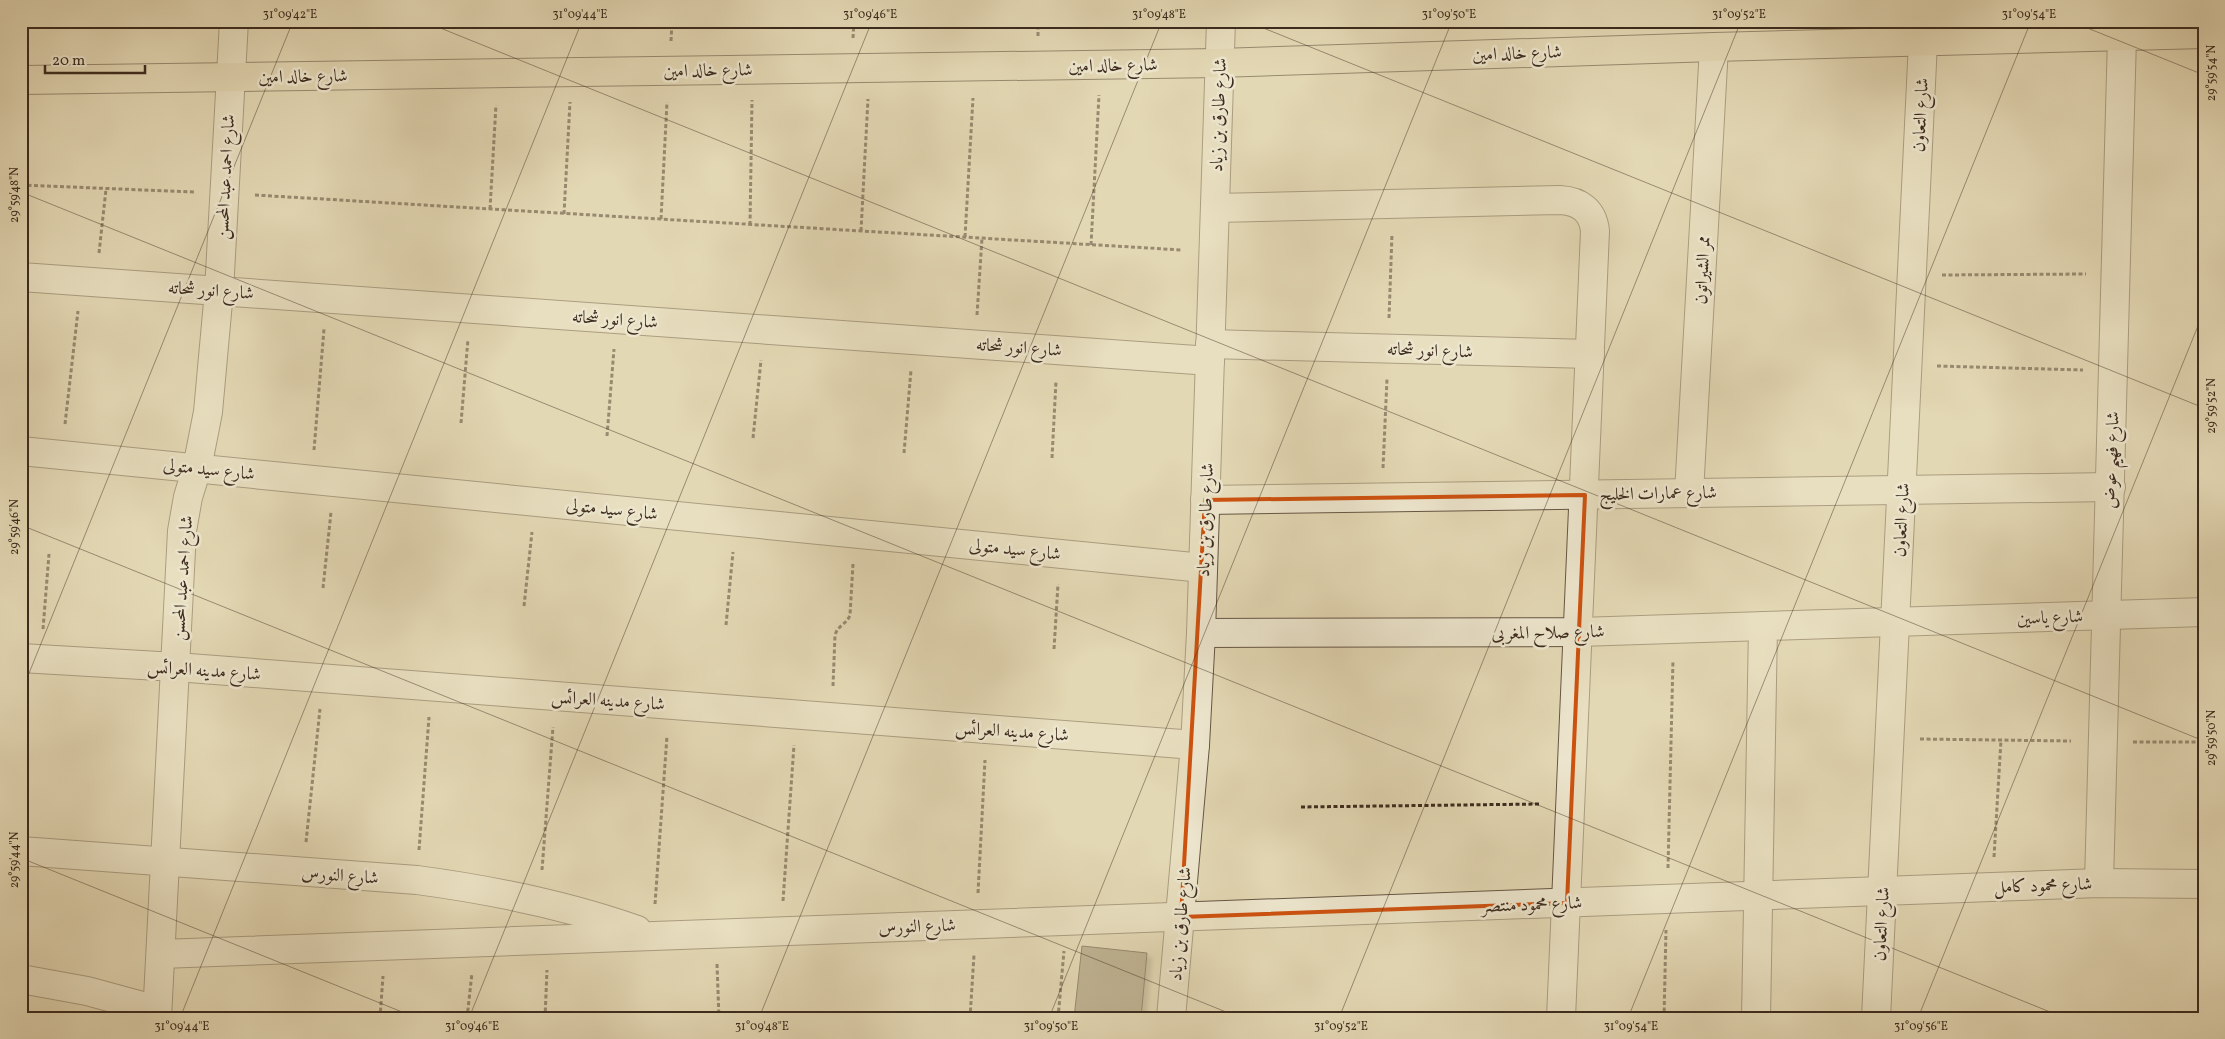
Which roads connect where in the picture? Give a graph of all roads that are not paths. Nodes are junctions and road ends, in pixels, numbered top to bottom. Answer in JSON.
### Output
{"nodes":[{"id":1,"x":234,"y":21,"type":"edge"},
{"id":2,"x":1221,"y":21,"type":"edge"},
{"id":3,"x":2062,"y":30,"type":"edge"},
{"id":4,"x":2202,"y":30,"type":"edge"},
{"id":5,"x":1923,"y":32,"type":"edge"},
{"id":6,"x":2122,"y":36,"type":"junction"},
{"id":7,"x":1714,"y":46,"type":"junction"},
{"id":8,"x":1219,"y":63,"type":"junction"},
{"id":9,"x":231,"y":77,"type":"junction"},
{"id":10,"x":21,"y":80,"type":"edge"},
{"id":11,"x":1215,"y":208,"type":"junction"},
{"id":12,"x":21,"y":277,"type":"edge"},
{"id":13,"x":219,"y":291,"type":"junction"},
{"id":14,"x":1210,"y":352,"type":"junction"},
{"id":15,"x":1590,"y":354,"type":"junction"},
{"id":16,"x":21,"y":450,"type":"edge"},
{"id":17,"x":197,"y":468,"type":"junction"},
{"id":18,"x":2111,"y":486,"type":"junction"},
{"id":19,"x":1902,"y":490,"type":"junction"},
{"id":20,"x":1689,"y":493,"type":"junction"},
{"id":21,"x":1585,"y":494,"type":"junction"},
{"id":22,"x":1206,"y":500,"type":"junction"},
{"id":23,"x":1203,"y":568,"type":"junction"},
{"id":24,"x":2204,"y":612,"type":"edge"},
{"id":25,"x":2107,"y":616,"type":"junction"},
{"id":26,"x":1896,"y":622,"type":"junction"},
{"id":27,"x":1763,"y":626,"type":"junction"},
{"id":28,"x":1579,"y":632,"type":"junction"},
{"id":29,"x":1201,"y":633,"type":"junction"},
{"id":30,"x":30,"y":659,"type":"edge"},
{"id":31,"x":176,"y":667,"type":"junction"},
{"id":32,"x":1195,"y":745,"type":"junction"},
{"id":33,"x":21,"y":851,"type":"edge"},
{"id":34,"x":166,"y":863,"type":"junction"},
{"id":35,"x":2099,"y":883,"type":"junction"},
{"id":36,"x":2204,"y":884,"type":"edge"},
{"id":37,"x":1882,"y":891,"type":"junction"},
{"id":38,"x":1758,"y":896,"type":"junction"},
{"id":39,"x":1567,"y":903,"type":"junction"},
{"id":40,"x":1181,"y":917,"type":"junction"},
{"id":41,"x":653,"y":936,"type":"junction"},
{"id":42,"x":160,"y":954,"type":"junction"},
{"id":43,"x":21,"y":979,"type":"edge"},
{"id":44,"x":157,"y":1014,"type":"edge"},
{"id":45,"x":1171,"y":1018,"type":"edge"},
{"id":46,"x":1562,"y":1018,"type":"edge"},
{"id":47,"x":1756,"y":1018,"type":"edge"},
{"id":48,"x":1876,"y":1018,"type":"edge"}],
"edges":[{"from":1,"to":9,"type":"street","name":"شارع احمد عبد المحسن"},
{"from":2,"to":8,"type":"street","name":"شارع طارق بن زياد"},
{"from":3,"to":5,"type":"main road","name":"شارع خالد امين"},
{"from":3,"to":6,"type":"main road","name":"شارع خالد امين"},
{"from":4,"to":6,"type":"main road","name":"شارع خالد امين"},
{"from":5,"to":7,"type":"main road","name":"شارع خالد امين"},
{"from":5,"to":19,"type":"street","name":"شارع التعاون"},
{"from":6,"to":18,"type":"street","name":"شارع فهيم عوض"},
{"from":7,"to":8,"type":"main road","name":"شارع خالد امين"},
{"from":7,"to":20,"type":"street","name":"ممر الشيراتون"},
{"from":8,"to":9,"type":"main road","name":"شارع خالد امين"},
{"from":8,"to":11,"type":"street","name":"شارع طارق بن زياد"},
{"from":9,"to":10,"type":"main road","name":"شارع خالد امين"},
{"from":9,"to":13,"type":"street","name":"شارع احمد عبد المحسن"},
{"from":11,"to":14,"type":"street","name":"شارع طارق بن زياد"},
{"from":11,"to":15,"type":"street"},
{"from":12,"to":13,"type":"street","name":"شارع انور شحاته"},
{"from":13,"to":14,"type":"street","name":"شارع انور شحاته"},
{"from":13,"to":17,"type":"street","name":"شارع احمد عبد المحسن"},
{"from":14,"to":15,"type":"street","name":"شارع انور شحاته"},
{"from":14,"to":22,"type":"street","name":"شارع طارق بن زياد"},
{"from":15,"to":21,"type":"street"},
{"from":16,"to":17,"type":"street","name":"شارع سيد متولى"},
{"from":17,"to":23,"type":"street","name":"شارع سيد متولى"},
{"from":17,"to":31,"type":"street","name":"شارع احمد عبد المحسن"},
{"from":18,"to":19,"type":"street","name":"شارع عمارات الخليج"},
{"from":18,"to":25,"type":"street","name":"شارع فهيم عوض"},
{"from":19,"to":20,"type":"street","name":"شارع عمارات الخليج"},
{"from":19,"to":26,"type":"street","name":"شارع التعاون"},
{"from":20,"to":21,"type":"street","name":"شارع عمارات الخليج"},
{"from":21,"to":22,"type":"street","name":"شارع عمارات الخليج"},
{"from":21,"to":28,"type":"street"},
{"from":22,"to":23,"type":"street","name":"شارع طارق بن زياد"},
{"from":23,"to":29,"type":"street","name":"شارع طارق بن زياد"},
{"from":24,"to":25,"type":"street","name":"شارع ياسين"},
{"from":25,"to":26,"type":"street","name":"شارع ياسين"},
{"from":25,"to":35,"type":"street","name":"شارع فهيم عوض"},
{"from":26,"to":27,"type":"street","name":"شارع صلاح المغربى"},
{"from":26,"to":37,"type":"street","name":"شارع التعاون"},
{"from":27,"to":28,"type":"street","name":"شارع صلاح المغربى"},
{"from":27,"to":38,"type":"street"},
{"from":28,"to":29,"type":"street","name":"شارع صلاح المغربى"},
{"from":28,"to":39,"type":"street"},
{"from":29,"to":32,"type":"street","name":"شارع طارق بن زياد"},
{"from":30,"to":31,"type":"street","name":"شارع مدينه العرائس"},
{"from":31,"to":32,"type":"street","name":"شارع مدينه العرائس"},
{"from":31,"to":34,"type":"street","name":"شارع احمد عبد المحسن"},
{"from":32,"to":40,"type":"street","name":"شارع طارق بن زياد"},
{"from":33,"to":34,"type":"street","name":"شارع النورس"},
{"from":34,"to":41,"type":"street","name":"شارع النورس"},
{"from":34,"to":42,"type":"street","name":"شارع احمد عبد المحسن"},
{"from":35,"to":36,"type":"street","name":"شارع محمود كامل"},
{"from":35,"to":37,"type":"street","name":"شارع محمود كامل"},
{"from":37,"to":38,"type":"street","name":"شارع محمود منتصر"},
{"from":37,"to":48,"type":"street","name":"شارع التعاون"},
{"from":38,"to":39,"type":"street","name":"شارع محمود منتصر"},
{"from":38,"to":47,"type":"street"},
{"from":39,"to":40,"type":"street","name":"شارع محمود منتصر"},
{"from":39,"to":46,"type":"street"},
{"from":40,"to":41,"type":"street","name":"شارع النورس"},
{"from":40,"to":45,"type":"street","name":"شارع طارق بن زياد"},
{"from":41,"to":42,"type":"street","name":"شارع النورس"},
{"from":42,"to":44,"type":"street","name":"شارع احمد عبد المحسن"},
{"from":43,"to":44,"type":"street"}]}
